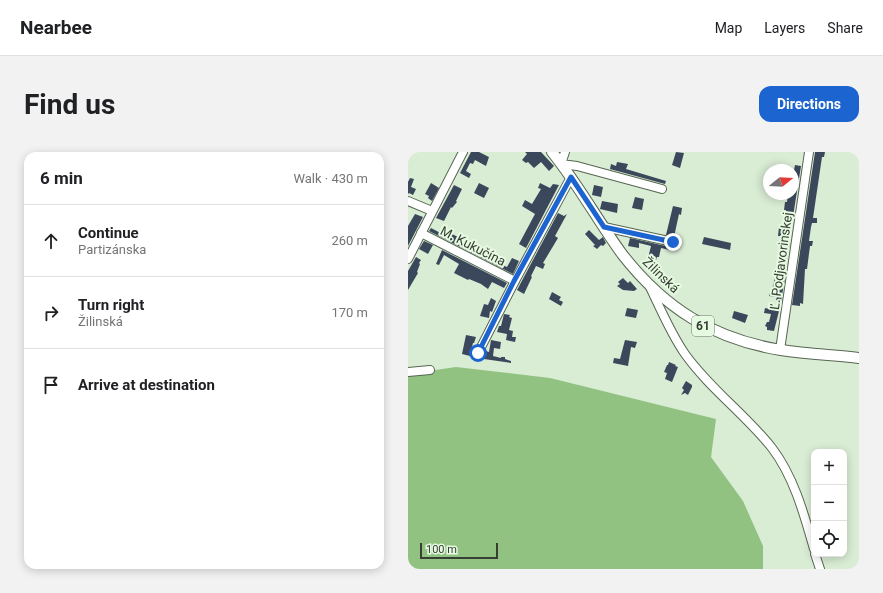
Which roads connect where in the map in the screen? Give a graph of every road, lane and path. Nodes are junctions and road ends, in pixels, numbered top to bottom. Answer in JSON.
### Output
{"nodes":[{"id":1,"x":463,"y":152,"type":"edge"},
{"id":2,"x":552,"y":152,"type":"edge"},
{"id":3,"x":565,"y":152,"type":"edge"},
{"id":4,"x":809,"y":152,"type":"edge"},
{"id":5,"x":561,"y":164,"type":"junction"},
{"id":6,"x":571,"y":177,"type":"junction"},
{"id":7,"x":662,"y":189,"type":"dead end"},
{"id":8,"x":408,"y":201,"type":"edge"},
{"id":9,"x":432,"y":211,"type":"junction"},
{"id":10,"x":604,"y":227,"type":"junction"},
{"id":11,"x":421,"y":233,"type":"junction"},
{"id":12,"x":673,"y":242,"type":"dead end"},
{"id":13,"x":408,"y":259,"type":"edge"},
{"id":14,"x":514,"y":281,"type":"junction"},
{"id":15,"x":649,"y":285,"type":"junction"},
{"id":16,"x":675,"y":307,"type":"junction"},
{"id":17,"x":668,"y":322,"type":"junction"},
{"id":18,"x":780,"y":350,"type":"junction"},
{"id":19,"x":478,"y":353,"type":"dead end"},
{"id":20,"x":859,"y":358,"type":"edge"},
{"id":21,"x":430,"y":370,"type":"dead end"},
{"id":22,"x":408,"y":372,"type":"edge"},
{"id":23,"x":811,"y":538,"type":"edge"},
{"id":24,"x":817,"y":557,"type":"edge"},
{"id":25,"x":820,"y":569,"type":"edge"}],
"edges":[{"from":1,"to":9,"type":"street"},
{"from":2,"to":5,"type":"main road","name":"Žilinská","number":"61"},
{"from":3,"to":5,"type":"street"},
{"from":4,"to":18,"type":"street","name":"Ľ. Podjavorinskej"},
{"from":5,"to":6,"type":"main road","name":"Žilinská","number":"61"},
{"from":5,"to":7,"type":"street"},
{"from":6,"to":10,"type":"main road","name":"Žilinská","number":"61"},
{"from":6,"to":14,"type":"street"},
{"from":8,"to":9,"type":"street"},
{"from":9,"to":11,"type":"street"},
{"from":10,"to":12,"type":"street","name":"Žilinská"},
{"from":10,"to":15,"type":"main road","name":"Žilinská","number":"61"},
{"from":11,"to":13,"type":"street"},
{"from":11,"to":14,"type":"street","name":"M. Kukučína"},
{"from":14,"to":19,"type":"street"},
{"from":15,"to":16,"type":"main road","name":"Žilinská","number":"61"},
{"from":15,"to":17,"type":"street"},
{"from":16,"to":17,"type":"street"},
{"from":16,"to":18,"type":"main road","name":"Žilinská","number":"61"},
{"from":17,"to":23,"type":"street"},
{"from":18,"to":20,"type":"main road","number":"61"},
{"from":21,"to":22,"type":"street"},
{"from":24,"to":25,"type":"street"}]}
